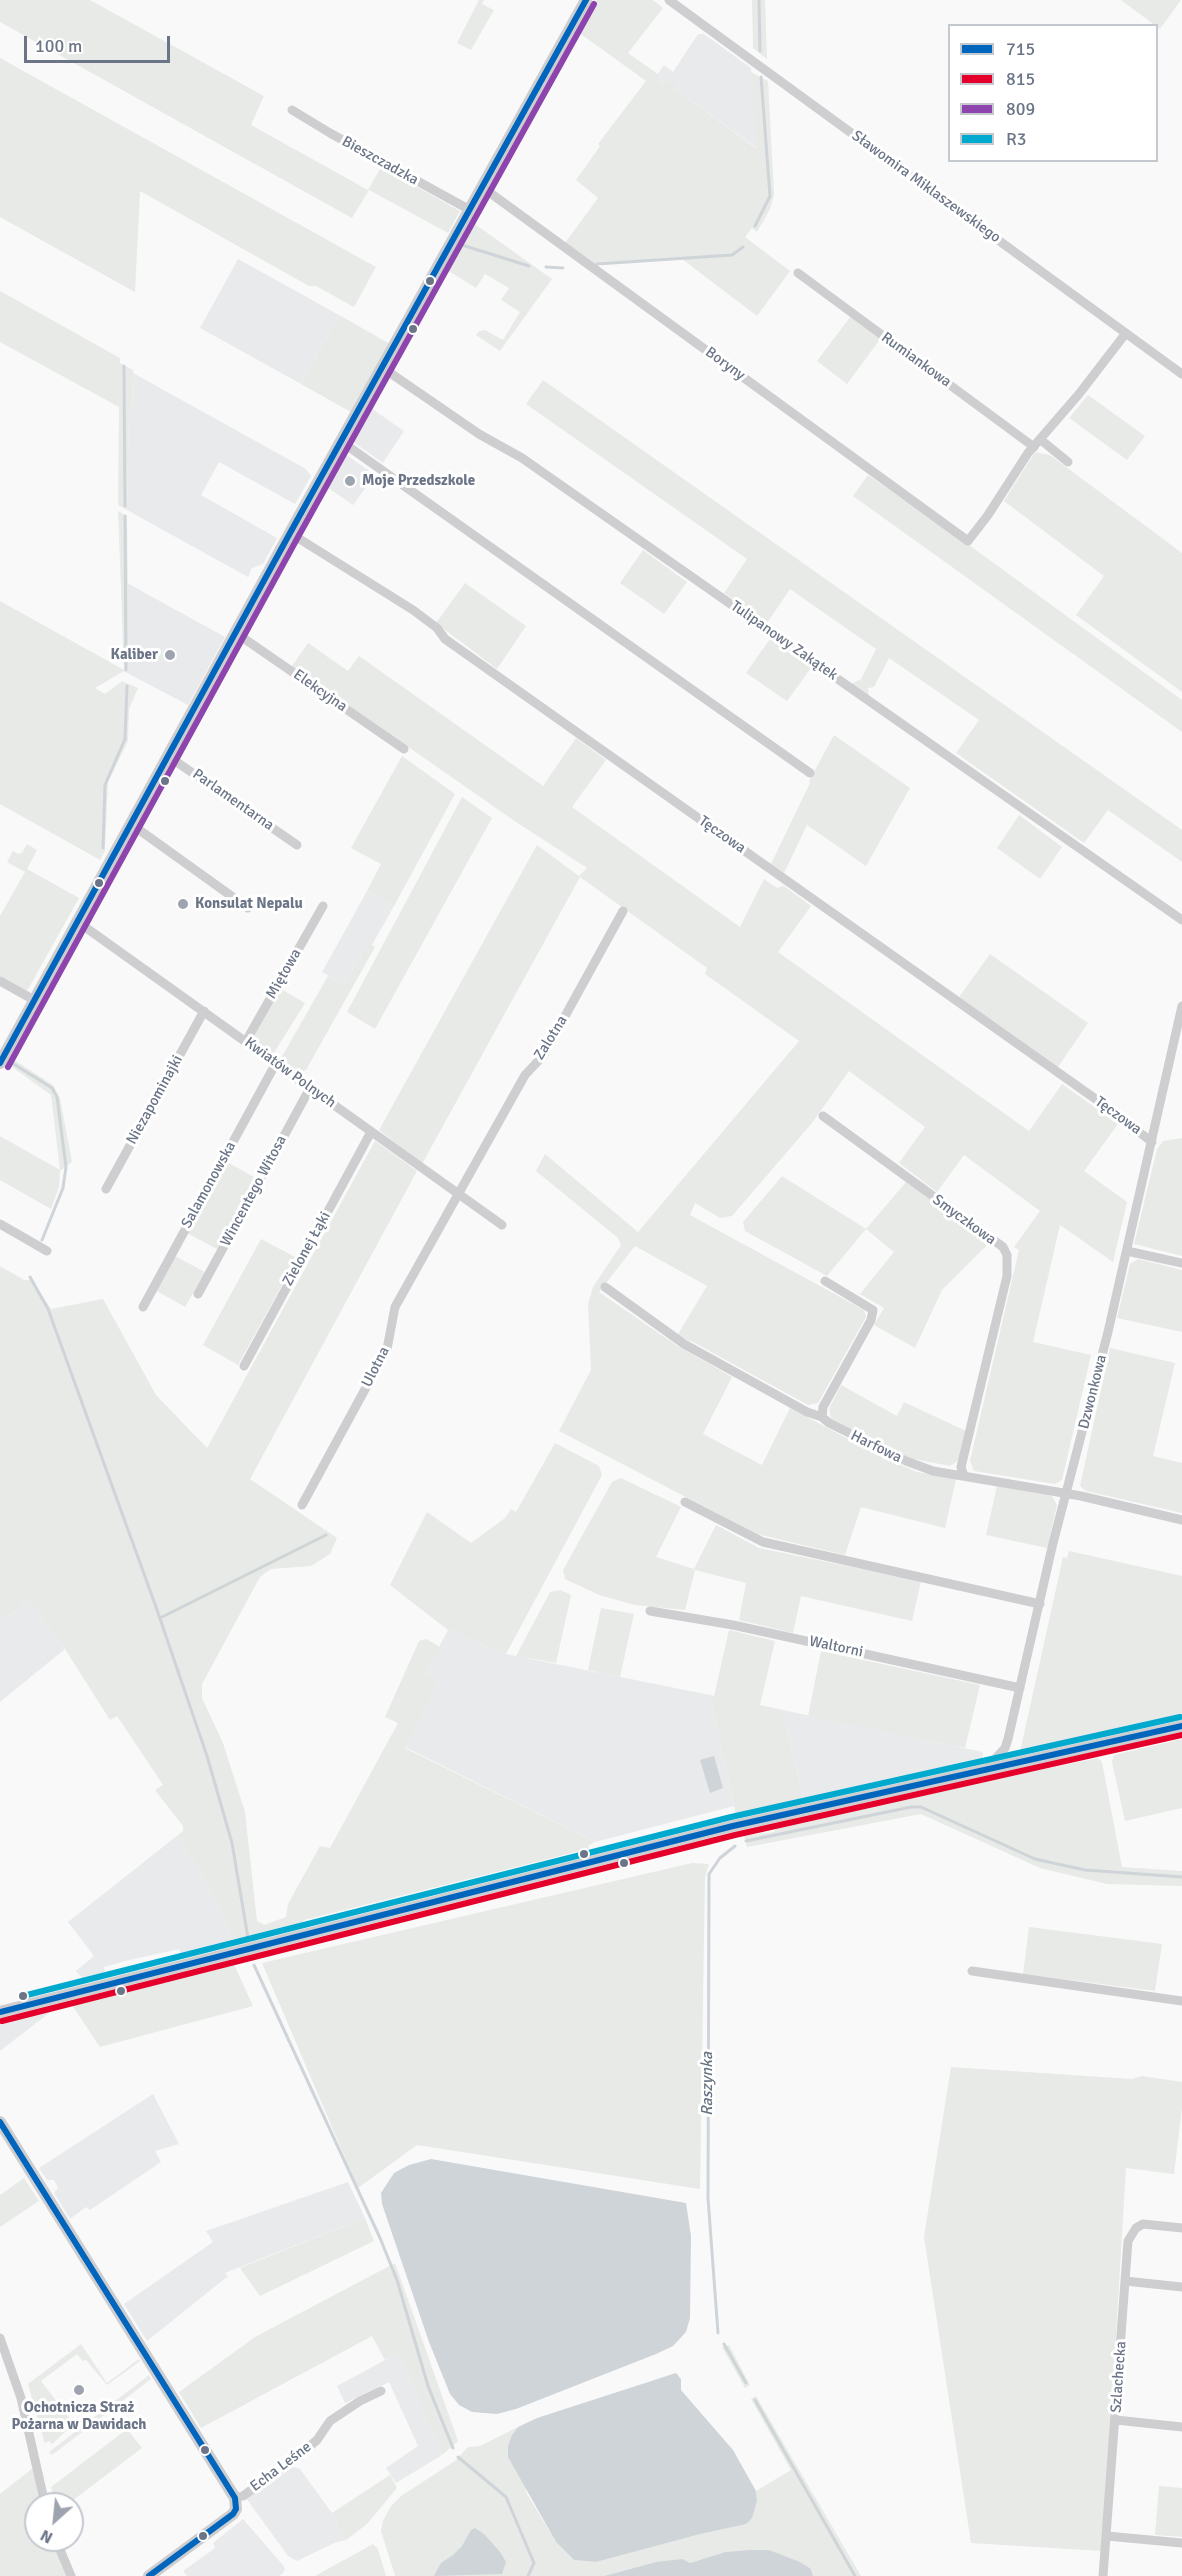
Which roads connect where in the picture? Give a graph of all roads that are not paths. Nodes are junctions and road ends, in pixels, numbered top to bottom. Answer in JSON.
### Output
{"nodes":[{"id":1,"x":586,"y":0,"type":"edge"},
{"id":2,"x":669,"y":0,"type":"edge"},
{"id":3,"x":292,"y":110,"type":"dead end"},
{"id":4,"x":482,"y":187,"type":"junction"},
{"id":5,"x":470,"y":210,"type":"junction"},
{"id":6,"x":798,"y":273,"type":"dead end"},
{"id":7,"x":1126,"y":333,"type":"junction"},
{"id":8,"x":383,"y":368,"type":"junction"},
{"id":9,"x":1182,"y":374,"type":"edge"},
{"id":10,"x":342,"y":442,"type":"junction"},
{"id":11,"x":1037,"y":443,"type":"junction"},
{"id":12,"x":1068,"y":462,"type":"dead end"},
{"id":13,"x":290,"y":533,"type":"junction"},
{"id":14,"x":236,"y":633,"type":"junction"},
{"id":15,"x":404,"y":749,"type":"dead end"},
{"id":16,"x":168,"y":756,"type":"junction"},
{"id":17,"x":810,"y":773,"type":"dead end"},
{"id":18,"x":130,"y":824,"type":"junction"},
{"id":19,"x":297,"y":845,"type":"dead end"},
{"id":20,"x":323,"y":906,"type":"dead end"},
{"id":21,"x":248,"y":908,"type":"dead end"},
{"id":22,"x":623,"y":910,"type":"dead end"},
{"id":23,"x":1182,"y":920,"type":"edge"},
{"id":24,"x":78,"y":922,"type":"junction"},
{"id":25,"x":0,"y":981,"type":"edge"},
{"id":26,"x":34,"y":1000,"type":"junction"},
{"id":27,"x":1182,"y":1006,"type":"edge"},
{"id":28,"x":204,"y":1011,"type":"junction"},
{"id":29,"x":246,"y":1041,"type":"junction"},
{"id":30,"x":0,"y":1063,"type":"edge"},
{"id":31,"x":276,"y":1063,"type":"junction"},
{"id":32,"x":310,"y":1088,"type":"junction"},
{"id":33,"x":823,"y":1116,"type":"dead end"},
{"id":34,"x":371,"y":1132,"type":"junction"},
{"id":35,"x":1152,"y":1142,"type":"junction"},
{"id":36,"x":106,"y":1189,"type":"dead end"},
{"id":37,"x":458,"y":1193,"type":"junction"},
{"id":38,"x":0,"y":1224,"type":"edge"},
{"id":39,"x":502,"y":1225,"type":"dead end"},
{"id":40,"x":47,"y":1251,"type":"dead end"},
{"id":41,"x":1127,"y":1251,"type":"junction"},
{"id":42,"x":1182,"y":1263,"type":"edge"},
{"id":43,"x":825,"y":1281,"type":"dead end"},
{"id":44,"x":605,"y":1287,"type":"dead end"},
{"id":45,"x":198,"y":1294,"type":"dead end"},
{"id":46,"x":143,"y":1306,"type":"dead end"},
{"id":47,"x":244,"y":1366,"type":"dead end"},
{"id":48,"x":822,"y":1417,"type":"junction"},
{"id":49,"x":964,"y":1476,"type":"junction"},
{"id":50,"x":1067,"y":1494,"type":"junction"},
{"id":51,"x":685,"y":1502,"type":"dead end"},
{"id":52,"x":302,"y":1505,"type":"dead end"},
{"id":53,"x":1182,"y":1520,"type":"edge"},
{"id":54,"x":1040,"y":1604,"type":"junction"},
{"id":55,"x":650,"y":1611,"type":"dead end"},
{"id":56,"x":1020,"y":1688,"type":"junction"},
{"id":57,"x":1182,"y":1726,"type":"edge"},
{"id":58,"x":984,"y":1771,"type":"junction"},
{"id":59,"x":972,"y":1971,"type":"dead end"},
{"id":60,"x":1182,"y":2001,"type":"edge"},
{"id":61,"x":0,"y":2012,"type":"edge"},
{"id":62,"x":0,"y":2122,"type":"edge"},
{"id":63,"x":1182,"y":2228,"type":"edge"},
{"id":64,"x":1125,"y":2281,"type":"junction"},
{"id":65,"x":1182,"y":2287,"type":"edge"},
{"id":66,"x":0,"y":2338,"type":"edge"},
{"id":67,"x":381,"y":2391,"type":"dead end"},
{"id":68,"x":1116,"y":2420,"type":"junction"},
{"id":69,"x":1182,"y":2427,"type":"edge"},
{"id":70,"x":42,"y":2492,"type":"edge"},
{"id":71,"x":235,"y":2498,"type":"junction"},
{"id":72,"x":1107,"y":2536,"type":"junction"},
{"id":73,"x":1182,"y":2543,"type":"edge"},
{"id":74,"x":61,"y":2552,"type":"edge"},
{"id":75,"x":71,"y":2576,"type":"edge"},
{"id":76,"x":149,"y":2576,"type":"edge"},
{"id":77,"x":1103,"y":2576,"type":"edge"}],
"edges":[{"from":1,"to":4,"type":"street"},
{"from":2,"to":7,"type":"street","name":"Sławomira Miklaszewskiego"},
{"from":3,"to":5,"type":"street","name":"Bieszczadzka"},
{"from":4,"to":5,"type":"street"},
{"from":4,"to":11,"type":"street","name":"Boryny"},
{"from":5,"to":8,"type":"street"},
{"from":6,"to":11,"type":"street","name":"Rumiankowa"},
{"from":7,"to":9,"type":"street","name":"Sławomira Miklaszewskiego"},
{"from":7,"to":11,"type":"street"},
{"from":8,"to":10,"type":"street"},
{"from":8,"to":23,"type":"street","name":"Tulipanowy Zakątek"},
{"from":10,"to":13,"type":"street"},
{"from":10,"to":17,"type":"street"},
{"from":11,"to":12,"type":"street","name":"Rumiankowa"},
{"from":13,"to":14,"type":"street"},
{"from":13,"to":35,"type":"street","name":"Tęczowa"},
{"from":14,"to":15,"type":"street","name":"Elekcyjna"},
{"from":14,"to":16,"type":"street"},
{"from":16,"to":18,"type":"street"},
{"from":16,"to":19,"type":"street","name":"Parlamentarna"},
{"from":18,"to":21,"type":"street"},
{"from":18,"to":24,"type":"street"},
{"from":20,"to":29,"type":"street","name":"Miętowa"},
{"from":22,"to":37,"type":"street","name":"Zalotna"},
{"from":24,"to":26,"type":"street"},
{"from":24,"to":28,"type":"street","name":"Kwiatów Polnych"},
{"from":25,"to":26,"type":"street"},
{"from":26,"to":30,"type":"street"},
{"from":27,"to":35,"type":"street","name":"Dzwonkowa"},
{"from":28,"to":29,"type":"street","name":"Kwiatów Polnych"},
{"from":28,"to":36,"type":"street","name":"Niezapominajki"},
{"from":29,"to":31,"type":"street","name":"Kwiatów Polnych"},
{"from":31,"to":32,"type":"street","name":"Kwiatów Polnych"},
{"from":31,"to":46,"type":"street","name":"Salamonowska"},
{"from":32,"to":34,"type":"street","name":"Kwiatów Polnych"},
{"from":32,"to":45,"type":"street","name":"Wincentego Witosa"},
{"from":33,"to":49,"type":"street","name":"Smyczkowa"},
{"from":34,"to":37,"type":"street","name":"Kwiatów Polnych"},
{"from":34,"to":47,"type":"street","name":"Zielonej Łąki"},
{"from":35,"to":41,"type":"street","name":"Dzwonkowa"},
{"from":37,"to":39,"type":"street","name":"Kwiatów Polnych"},
{"from":37,"to":52,"type":"street","name":"Ulotna"},
{"from":38,"to":40,"type":"street"},
{"from":41,"to":42,"type":"street"},
{"from":41,"to":50,"type":"street","name":"Dzwonkowa"},
{"from":43,"to":48,"type":"street"},
{"from":44,"to":48,"type":"street","name":"Harfowa"},
{"from":48,"to":49,"type":"street","name":"Harfowa"},
{"from":49,"to":50,"type":"street","name":"Harfowa"},
{"from":50,"to":53,"type":"street","name":"Harfowa"},
{"from":50,"to":54,"type":"street","name":"Dzwonkowa"},
{"from":51,"to":54,"type":"street"},
{"from":54,"to":56,"type":"street","name":"Dzwonkowa"},
{"from":55,"to":56,"type":"street","name":"Waltorni"},
{"from":56,"to":58,"type":"street","name":"Dzwonkowa"},
{"from":57,"to":58,"type":"street"},
{"from":58,"to":61,"type":"street"},
{"from":59,"to":60,"type":"street"},
{"from":62,"to":71,"type":"street"},
{"from":63,"to":64,"type":"street","name":"Szlachecka"},
{"from":64,"to":65,"type":"street"},
{"from":64,"to":68,"type":"street","name":"Szlachecka"},
{"from":66,"to":70,"type":"street"},
{"from":67,"to":71,"type":"street","name":"Echa Leśne"},
{"from":68,"to":69,"type":"street"},
{"from":68,"to":72,"type":"street","name":"Szlachecka"},
{"from":71,"to":76,"type":"street"},
{"from":72,"to":73,"type":"street"},
{"from":72,"to":77,"type":"street","name":"Szlachecka"},
{"from":74,"to":75,"type":"street"}]}
